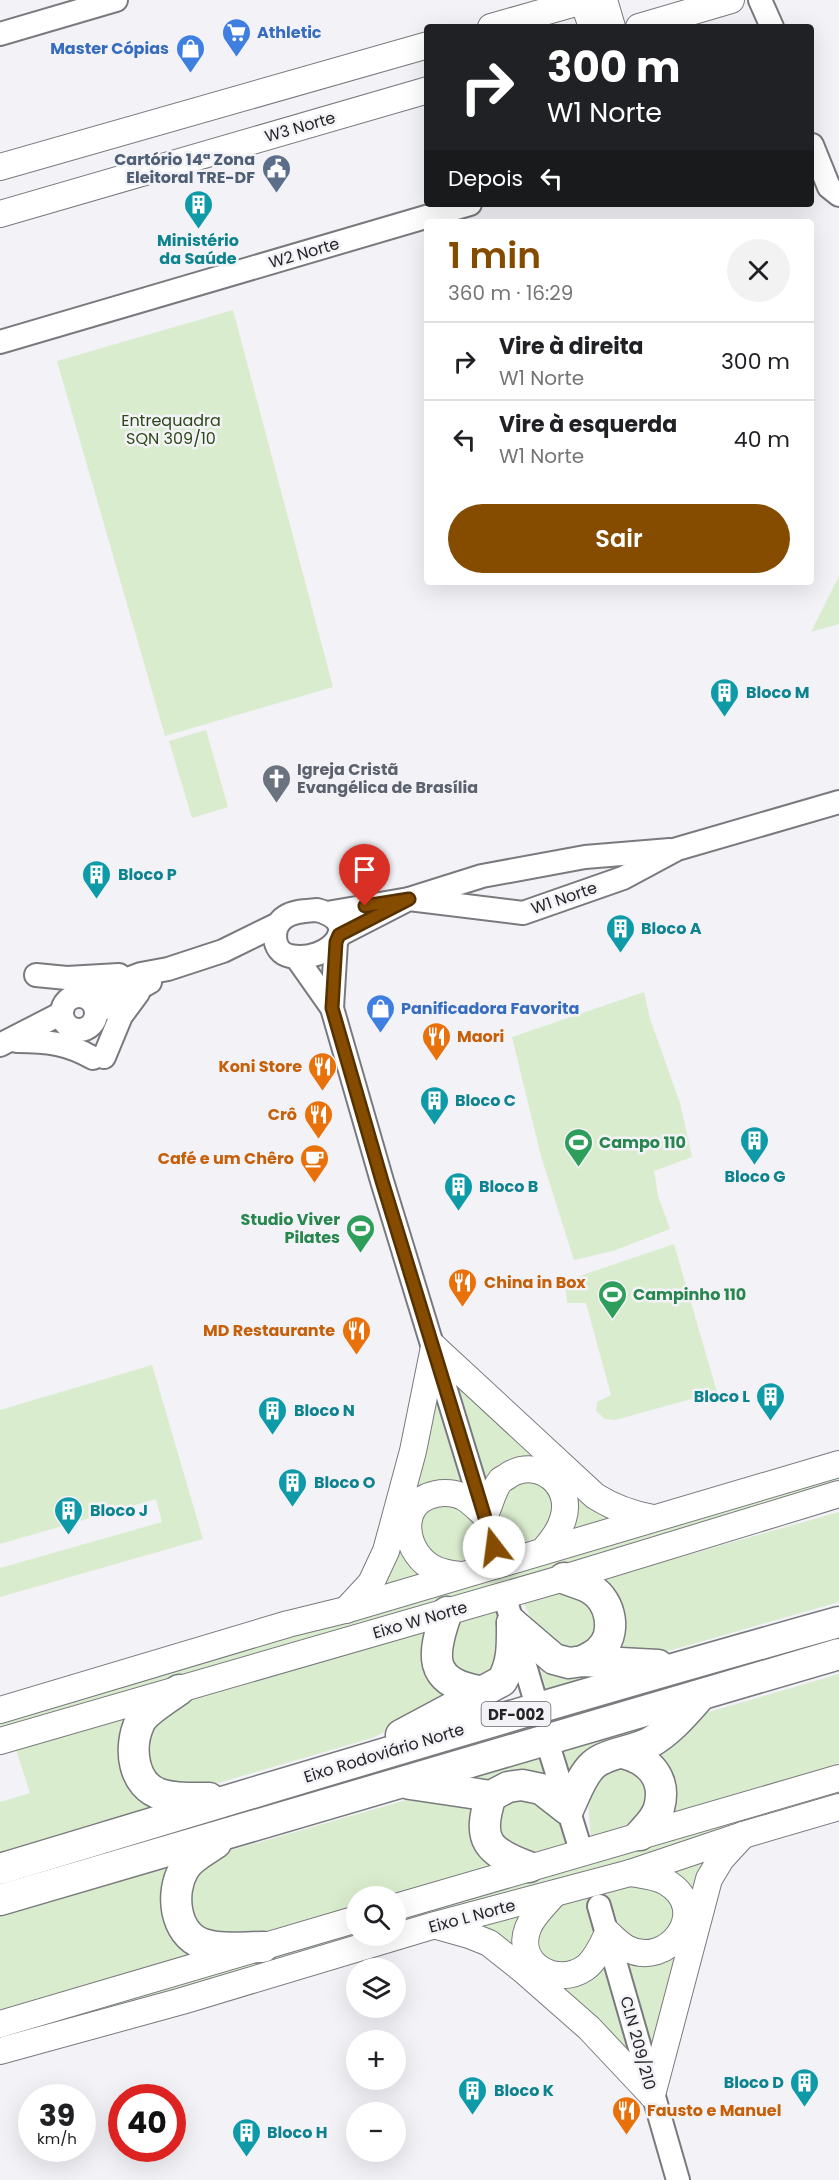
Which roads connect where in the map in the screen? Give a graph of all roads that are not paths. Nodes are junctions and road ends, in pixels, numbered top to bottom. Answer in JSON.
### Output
{"nodes":[{"id":1,"x":116,"y":0,"type":"edge"},
{"id":2,"x":591,"y":0,"type":"edge"},
{"id":3,"x":731,"y":0,"type":"edge"},
{"id":4,"x":760,"y":0,"type":"edge"},
{"id":5,"x":502,"y":24,"type":"edge"},
{"id":6,"x":592,"y":24,"type":"edge"},
{"id":7,"x":610,"y":24,"type":"edge"},
{"id":8,"x":649,"y":24,"type":"edge"},
{"id":9,"x":771,"y":24,"type":"edge"},
{"id":10,"x":0,"y":34,"type":"edge"},
{"id":11,"x":424,"y":46,"type":"edge"},
{"id":12,"x":424,"y":91,"type":"edge"},
{"id":13,"x":814,"y":150,"type":"edge"},
{"id":14,"x":0,"y":166,"type":"edge"},
{"id":15,"x":839,"y":195,"type":"edge"},
{"id":16,"x":460,"y":207,"type":"edge"},
{"id":17,"x":0,"y":214,"type":"edge"},
{"id":18,"x":0,"y":342,"type":"edge"},
{"id":19,"x":839,"y":802,"type":"edge"},
{"id":20,"x":677,"y":849,"type":"junction"},
{"id":21,"x":617,"y":853,"type":"junction"},
{"id":22,"x":482,"y":876,"type":"junction"},
{"id":23,"x":623,"y":878,"type":"junction"},
{"id":24,"x":409,"y":899,"type":"junction"},
{"id":25,"x":477,"y":908,"type":"junction"},
{"id":26,"x":327,"y":913,"type":"junction"},
{"id":27,"x":278,"y":924,"type":"junction"},
{"id":28,"x":337,"y":939,"type":"junction"},
{"id":29,"x":224,"y":951,"type":"junction"},
{"id":30,"x":288,"y":955,"type":"junction"},
{"id":31,"x":36,"y":975,"type":"dead end"},
{"id":32,"x":142,"y":980,"type":"junction"},
{"id":33,"x":90,"y":1004,"type":"junction"},
{"id":34,"x":332,"y":1008,"type":"junction"},
{"id":35,"x":65,"y":1020,"type":"junction"},
{"id":36,"x":9,"y":1042,"type":"edge"},
{"id":37,"x":434,"y":1347,"type":"junction"},
{"id":38,"x":839,"y":1464,"type":"edge"},
{"id":39,"x":839,"y":1494,"type":"edge"},
{"id":40,"x":485,"y":1515,"type":"junction"},
{"id":41,"x":654,"y":1518,"type":"junction"},
{"id":42,"x":494,"y":1547,"type":"dead end"},
{"id":43,"x":543,"y":1551,"type":"junction"},
{"id":44,"x":460,"y":1575,"type":"junction"},
{"id":45,"x":564,"y":1578,"type":"junction"},
{"id":46,"x":345,"y":1610,"type":"junction"},
{"id":47,"x":447,"y":1612,"type":"junction"},
{"id":48,"x":510,"y":1616,"type":"junction"},
{"id":49,"x":839,"y":1622,"type":"edge"},
{"id":50,"x":839,"y":1654,"type":"edge"},
{"id":51,"x":583,"y":1661,"type":"junction"},
{"id":52,"x":678,"y":1667,"type":"junction"},
{"id":53,"x":179,"y":1690,"type":"junction"},
{"id":54,"x":479,"y":1691,"type":"junction"},
{"id":55,"x":702,"y":1695,"type":"junction"},
{"id":56,"x":534,"y":1696,"type":"dead end"},
{"id":57,"x":0,"y":1710,"type":"edge"},
{"id":58,"x":0,"y":1742,"type":"edge"},
{"id":59,"x":623,"y":1753,"type":"junction"},
{"id":60,"x":551,"y":1754,"type":"dead end"},
{"id":61,"x":354,"y":1762,"type":"junction"},
{"id":62,"x":839,"y":1778,"type":"edge"},
{"id":63,"x":401,"y":1782,"type":"junction"},
{"id":64,"x":491,"y":1796,"type":"junction"},
{"id":65,"x":236,"y":1798,"type":"junction"},
{"id":66,"x":839,"y":1807,"type":"edge"},
{"id":67,"x":568,"y":1810,"type":"junction"},
{"id":68,"x":232,"y":1832,"type":"junction"},
{"id":69,"x":640,"y":1835,"type":"junction"},
{"id":70,"x":743,"y":1835,"type":"junction"},
{"id":71,"x":578,"y":1841,"type":"dead end"},
{"id":72,"x":529,"y":1867,"type":"junction"},
{"id":73,"x":0,"y":1869,"type":"edge"},
{"id":74,"x":630,"y":1873,"type":"junction"},
{"id":75,"x":553,"y":1895,"type":"junction"},
{"id":76,"x":0,"y":1899,"type":"edge"},
{"id":77,"x":406,"y":1904,"type":"edge"},
{"id":78,"x":599,"y":1905,"type":"dead end"},
{"id":79,"x":346,"y":1922,"type":"edge"},
{"id":80,"x":435,"y":1925,"type":"junction"},
{"id":81,"x":608,"y":1933,"type":"junction"},
{"id":82,"x":263,"y":1947,"type":"junction"},
{"id":83,"x":0,"y":2024,"type":"edge"},
{"id":84,"x":0,"y":2050,"type":"edge"},
{"id":85,"x":652,"y":2095,"type":"junction"},
{"id":86,"x":678,"y":2180,"type":"edge"}],
"edges":[{"from":1,"to":10,"type":"street"},
{"from":2,"to":5,"type":"main road"},
{"from":2,"to":6,"type":"main road"},
{"from":2,"to":7,"type":"main road"},
{"from":3,"to":8,"type":"main road"},
{"from":4,"to":9,"type":"street"},
{"from":11,"to":14,"type":"main road"},
{"from":12,"to":17,"type":"main road","name":"W3 Norte"},
{"from":13,"to":15,"type":"street"},
{"from":16,"to":18,"type":"street","name":"W2 Norte"},
{"from":19,"to":20,"type":"street","name":"W1 Norte"},
{"from":20,"to":21,"type":"street","name":"W1 Norte"},
{"from":20,"to":23,"type":"street","name":"W1 Norte"},
{"from":21,"to":22,"type":"street","name":"W1 Norte"},
{"from":21,"to":23,"type":"street"},
{"from":22,"to":24,"type":"street","name":"W1 Norte"},
{"from":22,"to":25,"type":"street"},
{"from":23,"to":25,"type":"street","name":"W1 Norte"},
{"from":24,"to":25,"type":"street","name":"W1 Norte"},
{"from":24,"to":26,"type":"street","name":"W1 Norte"},
{"from":24,"to":28,"type":"street","name":"W1 Norte"},
{"from":26,"to":27,"type":"street"},
{"from":26,"to":28,"type":"street"},
{"from":27,"to":29,"type":"street"},
{"from":27,"to":30,"type":"street"},
{"from":28,"to":30,"type":"street"},
{"from":28,"to":34,"type":"street"},
{"from":29,"to":30,"type":"street"},
{"from":29,"to":32,"type":"street"},
{"from":30,"to":34,"type":"street"},
{"from":31,"to":32,"type":"street"},
{"from":32,"to":33,"type":"street"},
{"from":32,"to":36,"type":"street"},
{"from":33,"to":35,"type":"street"},
{"from":33,"to":35,"type":"street"},
{"from":34,"to":37,"type":"street"},
{"from":35,"to":36,"type":"street"},
{"from":37,"to":40,"type":"street"},
{"from":37,"to":41,"type":"main road"},
{"from":37,"to":46,"type":"main road"},
{"from":38,"to":41,"type":"main road","name":"Eixo W Norte"},
{"from":39,"to":45,"type":"main road","name":"Eixo W Norte"},
{"from":40,"to":42,"type":"street"},
{"from":40,"to":43,"type":"main road"},
{"from":40,"to":44,"type":"main road"},
{"from":41,"to":43,"type":"main road","name":"Eixo W Norte"},
{"from":43,"to":44,"type":"main road","name":"Eixo W Norte"},
{"from":44,"to":46,"type":"main road","name":"Eixo W Norte"},
{"from":45,"to":47,"type":"main road","name":"Eixo W Norte"},
{"from":45,"to":51,"type":"highway"},
{"from":46,"to":57,"type":"main road","name":"Eixo W Norte"},
{"from":47,"to":53,"type":"main road","name":"Eixo W Norte"},
{"from":47,"to":54,"type":"highway"},
{"from":48,"to":51,"type":"highway"},
{"from":48,"to":54,"type":"highway"},
{"from":48,"to":56,"type":"street"},
{"from":49,"to":52,"type":"highway","name":"Eixo Rodoviário Norte","number":"DF-002"},
{"from":50,"to":55,"type":"highway","name":"Eixo Rodoviário Norte","number":"DF-002"},
{"from":51,"to":52,"type":"highway"},
{"from":52,"to":61,"type":"highway","name":"Eixo Rodoviário Norte","number":"DF-002"},
{"from":53,"to":58,"type":"main road","name":"Eixo W Norte"},
{"from":53,"to":65,"type":"highway"},
{"from":54,"to":61,"type":"highway"},
{"from":55,"to":59,"type":"highway"},
{"from":55,"to":63,"type":"highway","name":"Eixo Rodoviário Norte","number":"DF-002"},
{"from":59,"to":67,"type":"highway"},
{"from":59,"to":69,"type":"highway"},
{"from":60,"to":67,"type":"street"},
{"from":61,"to":65,"type":"highway","name":"Eixo Rodoviário Norte","number":"DF-002"},
{"from":62,"to":69,"type":"main road","name":"Eixo L Norte"},
{"from":63,"to":64,"type":"highway"},
{"from":63,"to":68,"type":"highway","name":"Eixo Rodoviário Norte","number":"DF-002"},
{"from":64,"to":67,"type":"highway"},
{"from":64,"to":72,"type":"highway"},
{"from":65,"to":73,"type":"highway","name":"Eixo Rodoviário Norte","number":"DF-002"},
{"from":66,"to":70,"type":"main road","name":"Eixo L Norte"},
{"from":67,"to":71,"type":"street"},
{"from":68,"to":76,"type":"highway","name":"Eixo Rodoviário Norte","number":"DF-002"},
{"from":68,"to":82,"type":"highway"},
{"from":69,"to":72,"type":"main road","name":"Eixo L Norte"},
{"from":70,"to":74,"type":"main road","name":"Eixo L Norte"},
{"from":70,"to":85,"type":"main road"},
{"from":72,"to":77,"type":"main road","name":"Eixo L Norte"},
{"from":74,"to":75,"type":"main road","name":"Eixo L Norte"},
{"from":74,"to":81,"type":"main road"},
{"from":75,"to":80,"type":"main road","name":"Eixo L Norte"},
{"from":75,"to":81,"type":"main road"},
{"from":78,"to":81,"type":"street","name":"CLN 209/210"},
{"from":79,"to":82,"type":"main road"},
{"from":80,"to":84,"type":"main road","name":"Eixo L Norte"},
{"from":80,"to":85,"type":"main road"},
{"from":81,"to":85,"type":"street","name":"CLN 209/210"},
{"from":82,"to":83,"type":"main road"},
{"from":85,"to":86,"type":"street","name":"CLN 209/210"}]}
